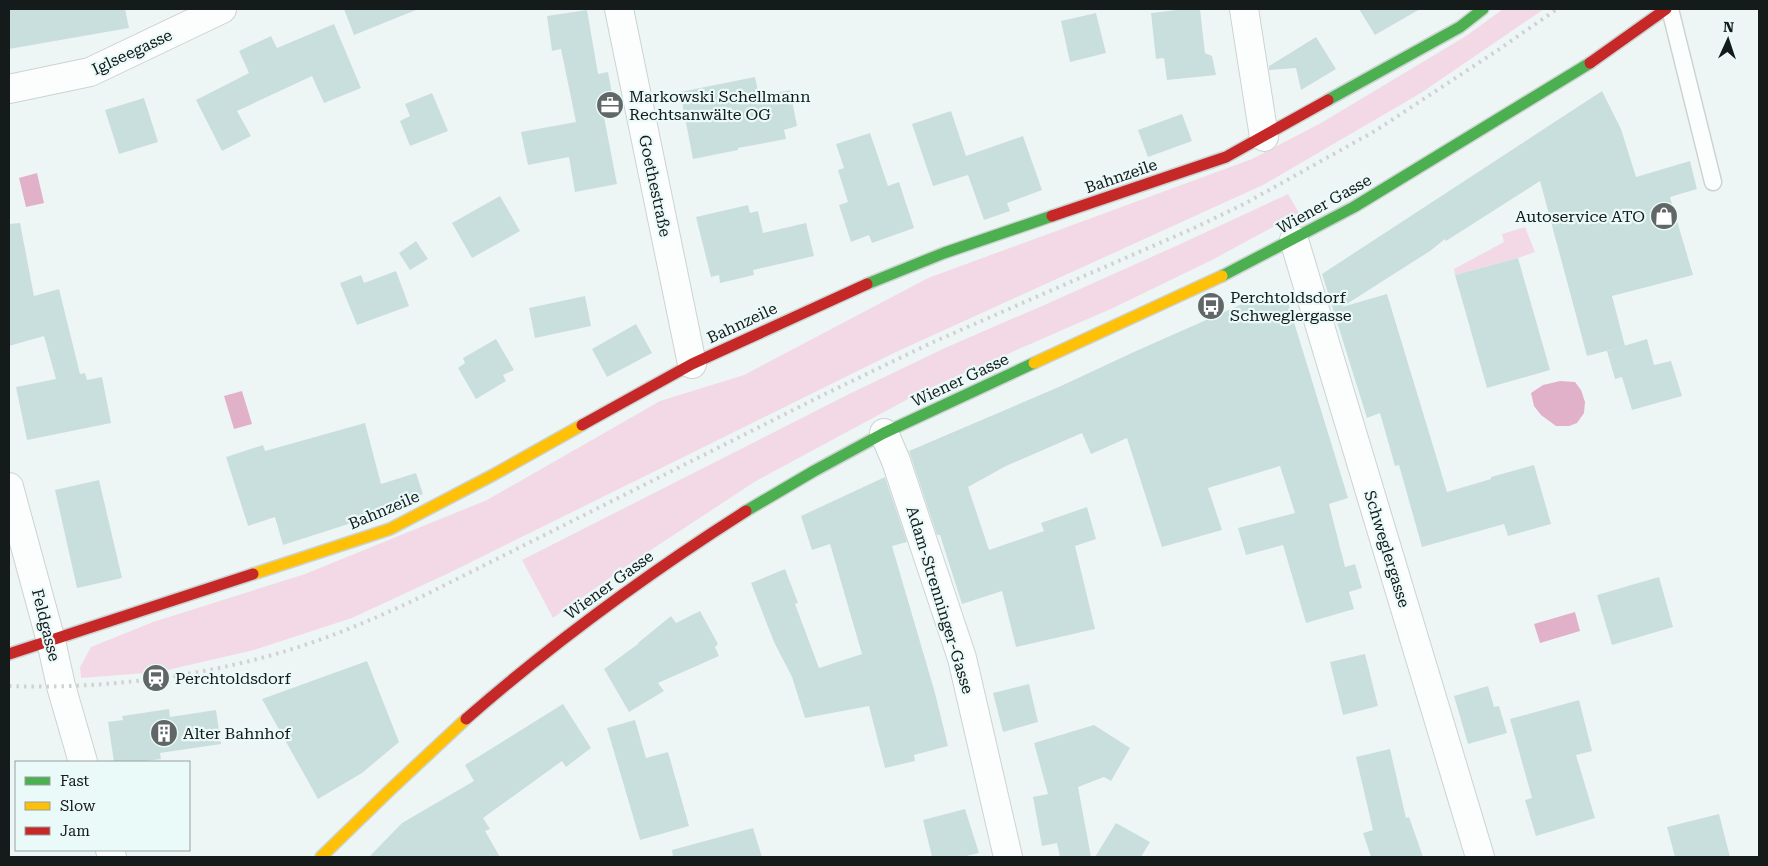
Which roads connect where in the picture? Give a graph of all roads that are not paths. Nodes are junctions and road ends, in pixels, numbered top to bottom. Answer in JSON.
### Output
{"nodes":[{"id":1,"x":222,"y":9,"type":"edge"},
{"id":2,"x":619,"y":9,"type":"edge"},
{"id":3,"x":1244,"y":9,"type":"edge"},
{"id":4,"x":1483,"y":9,"type":"edge"},
{"id":5,"x":1668,"y":9,"type":"edge"},
{"id":6,"x":9,"y":89,"type":"edge"},
{"id":7,"x":1264,"y":137,"type":"junction"},
{"id":8,"x":1713,"y":182,"type":"dead end"},
{"id":9,"x":1294,"y":240,"type":"junction"},
{"id":10,"x":692,"y":364,"type":"junction"},
{"id":11,"x":884,"y":433,"type":"junction"},
{"id":12,"x":9,"y":488,"type":"edge"},
{"id":13,"x":51,"y":641,"type":"junction"},
{"id":14,"x":9,"y":654,"type":"edge"},
{"id":15,"x":83,"y":761,"type":"edge"},
{"id":16,"x":320,"y":857,"type":"edge"},
{"id":17,"x":1008,"y":857,"type":"edge"},
{"id":18,"x":1480,"y":857,"type":"edge"}],
"edges":[{"from":1,"to":6,"type":"street","name":"Iglseegasse"},
{"from":2,"to":10,"type":"street","name":"Goethestraße"},
{"from":3,"to":7,"type":"street"},
{"from":4,"to":7,"type":"street","name":"Bahnzeile"},
{"from":5,"to":8,"type":"lane"},
{"from":5,"to":9,"type":"street","name":"Wiener Gasse"},
{"from":7,"to":10,"type":"street","name":"Bahnzeile"},
{"from":9,"to":11,"type":"street","name":"Wiener Gasse"},
{"from":9,"to":18,"type":"street","name":"Schweglergasse"},
{"from":10,"to":13,"type":"street","name":"Bahnzeile"},
{"from":11,"to":16,"type":"street","name":"Wiener Gasse"},
{"from":11,"to":17,"type":"street","name":"Adam-Strenninger-Gasse"},
{"from":12,"to":13,"type":"street","name":"Feldgasse"},
{"from":13,"to":14,"type":"street","name":"Bahnzeile"},
{"from":13,"to":15,"type":"street","name":"Feldgasse"}]}
